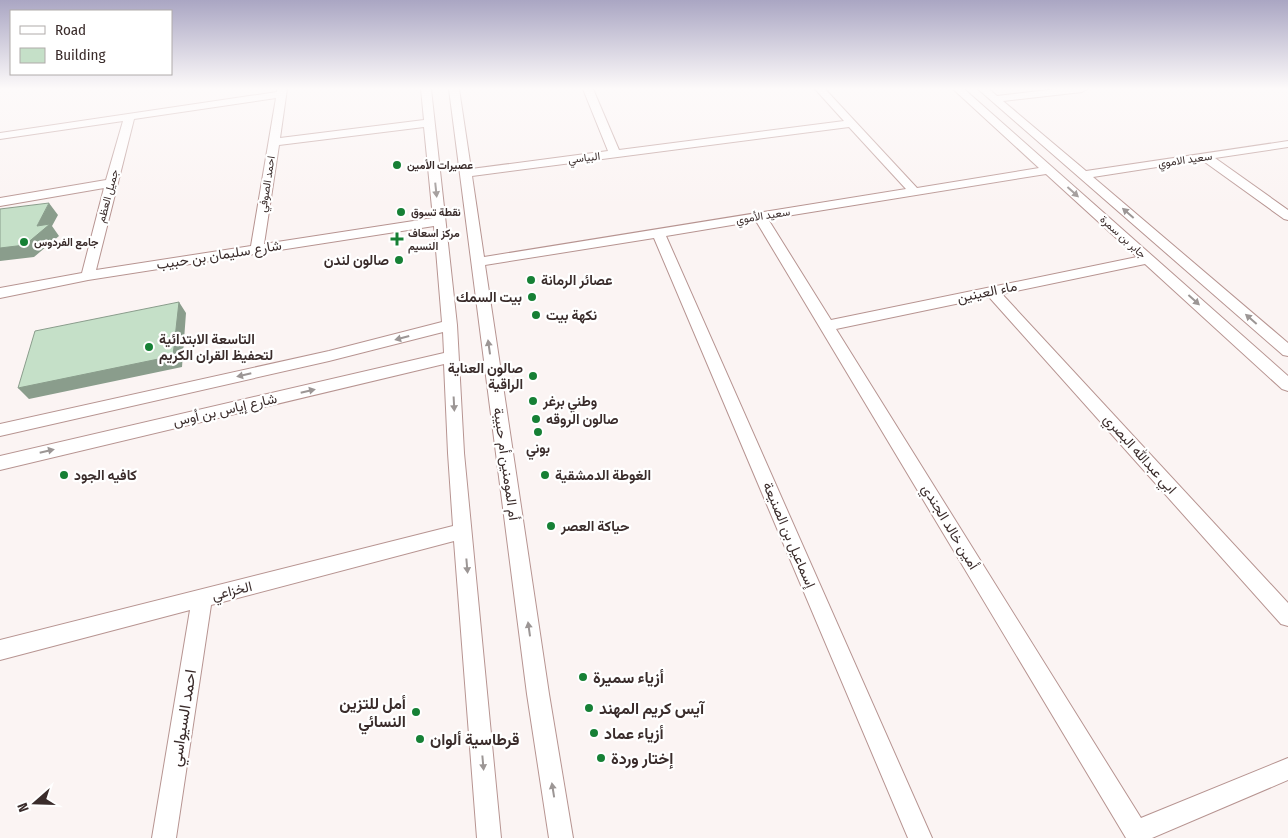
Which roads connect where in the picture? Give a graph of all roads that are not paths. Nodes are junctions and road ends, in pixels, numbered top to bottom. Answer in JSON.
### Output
{"nodes":[{"id":1,"x":51,"y":128,"type":"edge"},
{"id":2,"x":127,"y":128,"type":"edge"},
{"id":3,"x":276,"y":128,"type":"edge"},
{"id":4,"x":387,"y":128,"type":"edge"},
{"id":5,"x":430,"y":128,"type":"edge"},
{"id":6,"x":460,"y":128,"type":"edge"},
{"id":7,"x":604,"y":128,"type":"edge"},
{"id":8,"x":813,"y":128,"type":"edge"},
{"id":9,"x":857,"y":128,"type":"edge"},
{"id":10,"x":1002,"y":128,"type":"edge"},
{"id":11,"x":1028,"y":128,"type":"edge"},
{"id":12,"x":0,"y":136,"type":"edge"},
{"id":13,"x":274,"y":142,"type":"junction"},
{"id":14,"x":1288,"y":144,"type":"edge"},
{"id":15,"x":614,"y":154,"type":"junction"},
{"id":16,"x":1205,"y":157,"type":"junction"},
{"id":17,"x":1049,"y":170,"type":"junction"},
{"id":18,"x":466,"y":173,"type":"junction"},
{"id":19,"x":1083,"y":175,"type":"junction"},
{"id":20,"x":111,"y":183,"type":"junction"},
{"id":21,"x":915,"y":192,"type":"junction"},
{"id":22,"x":0,"y":202,"type":"edge"},
{"id":23,"x":760,"y":216,"type":"junction"},
{"id":24,"x":1288,"y":216,"type":"edge"},
{"id":25,"x":439,"y":221,"type":"junction"},
{"id":26,"x":658,"y":233,"type":"junction"},
{"id":27,"x":257,"y":249,"type":"junction"},
{"id":28,"x":1148,"y":258,"type":"junction"},
{"id":29,"x":478,"y":262,"type":"junction"},
{"id":30,"x":88,"y":276,"type":"junction"},
{"id":31,"x":992,"y":291,"type":"junction"},
{"id":32,"x":0,"y":293,"type":"edge"},
{"id":33,"x":450,"y":325,"type":"junction"},
{"id":34,"x":827,"y":326,"type":"junction"},
{"id":35,"x":1288,"y":351,"type":"edge"},
{"id":36,"x":451,"y":357,"type":"junction"},
{"id":37,"x":1288,"y":385,"type":"edge"},
{"id":38,"x":0,"y":430,"type":"edge"},
{"id":39,"x":0,"y":462,"type":"edge"},
{"id":40,"x":464,"y":531,"type":"junction"},
{"id":41,"x":202,"y":598,"type":"junction"},
{"id":42,"x":1288,"y":617,"type":"edge"},
{"id":43,"x":0,"y":650,"type":"edge"},
{"id":44,"x":1288,"y":770,"type":"edge"},
{"id":45,"x":1138,"y":835,"type":"edge"},
{"id":46,"x":164,"y":838,"type":"edge"},
{"id":47,"x":489,"y":838,"type":"edge"},
{"id":48,"x":561,"y":838,"type":"edge"},
{"id":49,"x":920,"y":838,"type":"edge"}],
"edges":[{"from":1,"to":12,"type":"street"},
{"from":2,"to":20,"type":"street","name":"جميل العظم"},
{"from":3,"to":13,"type":"street","name":"احمد الصوفي"},
{"from":4,"to":13,"type":"street"},
{"from":5,"to":25,"type":"street","one_way":true},
{"from":6,"to":18,"type":"street","name":"أم المومنين أم حبيبة"},
{"from":7,"to":15,"type":"street"},
{"from":8,"to":15,"type":"street","name":"البياسي"},
{"from":9,"to":21,"type":"street"},
{"from":10,"to":17,"type":"street","name":"جابر بن سمرة"},
{"from":11,"to":19,"type":"street","name":"جابر بن سمرة"},
{"from":13,"to":27,"type":"street","name":"احمد الصوفي"},
{"from":14,"to":16,"type":"street","name":"سعيد الاموي"},
{"from":15,"to":18,"type":"street","name":"البياسي"},
{"from":16,"to":19,"type":"street","name":"سعيد الاموي"},
{"from":16,"to":24,"type":"street"},
{"from":17,"to":21,"type":"street","name":"سعيد الأموي"},
{"from":17,"to":28,"type":"street","name":"جابر بن سمرة","one_way":true},
{"from":18,"to":29,"type":"street","name":"أم المومنين أم حبيبة"},
{"from":35,"to":19,"type":"street","name":"جابر بن سمرة","one_way":true},
{"from":20,"to":22,"type":"street"},
{"from":20,"to":30,"type":"street","name":"جميل العظم"},
{"from":21,"to":23,"type":"street","name":"سعيد الأموي"},
{"from":23,"to":26,"type":"street","name":"سعيد الأموي"},
{"from":23,"to":34,"type":"street","name":"أمين خالد الجندي"},
{"from":25,"to":27,"type":"street","name":"شارع سليمان بن حبيب"},
{"from":25,"to":33,"type":"street"},
{"from":26,"to":29,"type":"street","name":"سعيد الأموي"},
{"from":26,"to":49,"type":"street","name":"إسماعيل بن الصنيعة"},
{"from":27,"to":30,"type":"street","name":"شارع سليمان بن حبيب"},
{"from":28,"to":31,"type":"street","name":"ماء العينين"},
{"from":28,"to":37,"type":"street","name":"جابر بن سمرة","one_way":true},
{"from":48,"to":29,"type":"street","name":"أم المومنين أم حبيبة","one_way":true},
{"from":30,"to":32,"type":"street","name":"شارع سليمان بن حبيب"},
{"from":31,"to":34,"type":"street","name":"ماء العينين"},
{"from":31,"to":42,"type":"street","name":"ابي عبدالله البصري"},
{"from":33,"to":36,"type":"street"},
{"from":33,"to":38,"type":"street","one_way":true},
{"from":34,"to":45,"type":"street","name":"أمين خالد الجندي"},
{"from":39,"to":36,"type":"street","name":"شارع إياس بن أوس","one_way":true},
{"from":36,"to":40,"type":"street","one_way":true},
{"from":40,"to":41,"type":"street","name":"الخزاعي"},
{"from":40,"to":47,"type":"street","one_way":true},
{"from":41,"to":43,"type":"street","name":"الخزاعي"},
{"from":41,"to":46,"type":"street","name":"احمد السيواسي"},
{"from":44,"to":45,"type":"street"}]}
